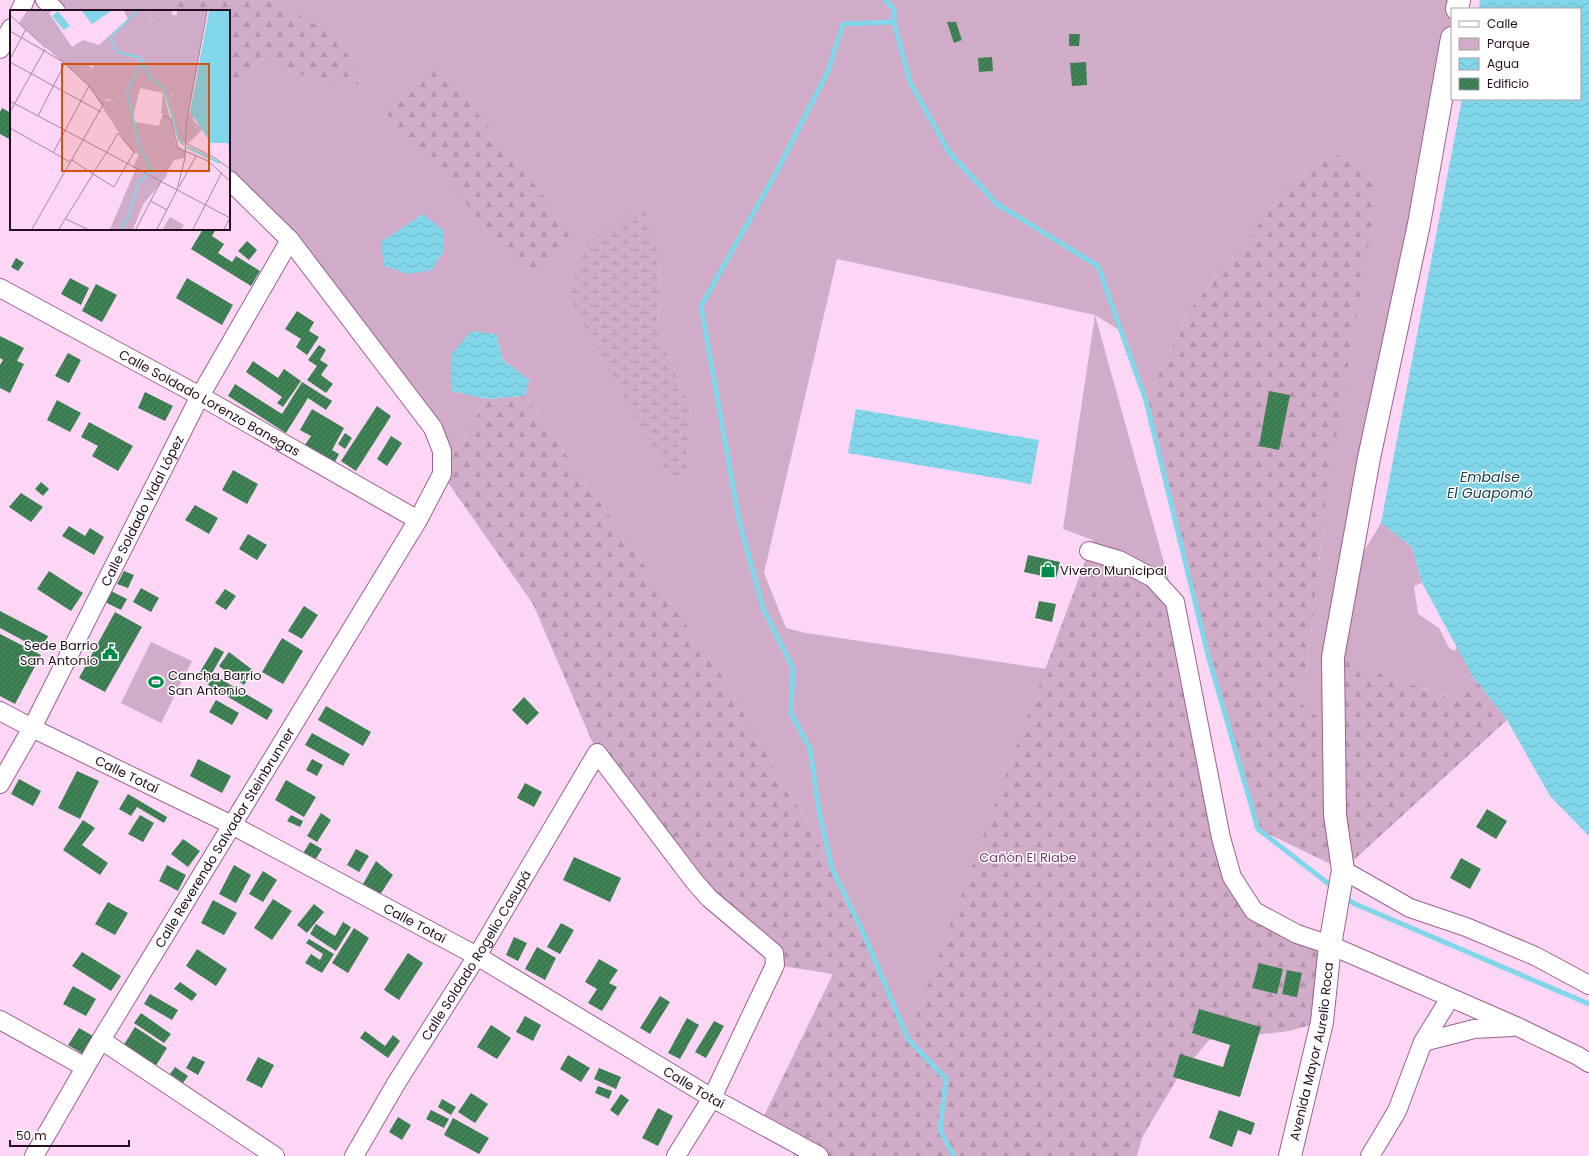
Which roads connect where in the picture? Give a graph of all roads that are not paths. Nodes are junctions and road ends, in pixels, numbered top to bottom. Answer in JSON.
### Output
{"nodes":[{"id":1,"x":25,"y":0,"type":"edge"},
{"id":2,"x":45,"y":0,"type":"edge"},
{"id":3,"x":20,"y":10,"type":"edge"},
{"id":4,"x":55,"y":10,"type":"edge"},
{"id":5,"x":10,"y":30,"type":"edge"},
{"id":6,"x":1451,"y":44,"type":"edge"},
{"id":7,"x":0,"y":49,"type":"edge"},
{"id":8,"x":230,"y":181,"type":"edge"},
{"id":9,"x":290,"y":240,"type":"junction"},
{"id":10,"x":0,"y":288,"type":"edge"},
{"id":11,"x":200,"y":396,"type":"junction"},
{"id":12,"x":418,"y":520,"type":"junction"},
{"id":13,"x":1089,"y":551,"type":"dead end"},
{"id":14,"x":0,"y":710,"type":"edge"},
{"id":15,"x":32,"y":728,"type":"junction"},
{"id":16,"x":0,"y":784,"type":"edge"},
{"id":17,"x":232,"y":825,"type":"junction"},
{"id":18,"x":1342,"y":879,"type":"junction"},
{"id":19,"x":1331,"y":939,"type":"junction"},
{"id":20,"x":477,"y":956,"type":"junction"},
{"id":21,"x":1589,"y":985,"type":"edge"},
{"id":22,"x":1450,"y":998,"type":"junction"},
{"id":23,"x":0,"y":1020,"type":"edge"},
{"id":24,"x":1518,"y":1027,"type":"junction"},
{"id":25,"x":101,"y":1040,"type":"junction"},
{"id":26,"x":1423,"y":1042,"type":"junction"},
{"id":27,"x":1589,"y":1063,"type":"edge"},
{"id":28,"x":85,"y":1066,"type":"junction"},
{"id":29,"x":712,"y":1098,"type":"junction"},
{"id":30,"x":34,"y":1156,"type":"edge"},
{"id":31,"x":275,"y":1156,"type":"edge"},
{"id":32,"x":354,"y":1156,"type":"edge"},
{"id":33,"x":676,"y":1156,"type":"edge"},
{"id":34,"x":819,"y":1156,"type":"edge"},
{"id":35,"x":1290,"y":1156,"type":"edge"},
{"id":36,"x":1370,"y":1156,"type":"edge"}],
"edges":[{"from":1,"to":3,"type":"street"},
{"from":2,"to":4,"type":"street"},
{"from":5,"to":7,"type":"street"},
{"from":6,"to":18,"type":"main road","name":"Avenida Mayor Aurelio Roca"},
{"from":8,"to":9,"type":"street","name":"Calle Reverendo Salvador Steinbrunner"},
{"from":9,"to":11,"type":"street","name":"Calle Soldado Vidal López"},
{"from":9,"to":12,"type":"street","name":"Calle Reverendo Salvador Steinbrunner"},
{"from":10,"to":11,"type":"street","name":"Calle Soldado Lorenzo Banegas"},
{"from":11,"to":12,"type":"street","name":"Calle Soldado Lorenzo Banegas"},
{"from":11,"to":15,"type":"street","name":"Calle Soldado Vidal López"},
{"from":12,"to":17,"type":"street","name":"Calle Reverendo Salvador Steinbrunner"},
{"from":13,"to":19,"type":"street"},
{"from":14,"to":15,"type":"street","name":"Calle Totaí"},
{"from":15,"to":16,"type":"street","name":"Calle Soldado Vidal López"},
{"from":15,"to":17,"type":"street","name":"Calle Totaí"},
{"from":17,"to":20,"type":"street","name":"Calle Totaí"},
{"from":17,"to":25,"type":"street","name":"Calle Reverendo Salvador Steinbrunner"},
{"from":18,"to":19,"type":"main road","name":"Avenida Mayor Aurelio Roca"},
{"from":18,"to":21,"type":"street"},
{"from":19,"to":22,"type":"street"},
{"from":19,"to":35,"type":"main road","name":"Avenida Mayor Aurelio Roca"},
{"from":20,"to":29,"type":"street","name":"Calle Totaí"},
{"from":20,"to":29,"type":"street","name":"Calle Soldado Rogelio Casupá"},
{"from":20,"to":32,"type":"street","name":"Calle Soldado Rogelio Casupá"},
{"from":22,"to":24,"type":"street"},
{"from":22,"to":26,"type":"street"},
{"from":23,"to":28,"type":"street"},
{"from":24,"to":26,"type":"street"},
{"from":24,"to":27,"type":"street"},
{"from":25,"to":28,"type":"street","name":"Calle Reverendo Salvador Steinbrunner"},
{"from":25,"to":31,"type":"street"},
{"from":26,"to":36,"type":"street"},
{"from":28,"to":30,"type":"street","name":"Calle Reverendo Salvador Steinbrunner"},
{"from":29,"to":33,"type":"street"},
{"from":29,"to":34,"type":"street","name":"Calle Totaí"}]}
